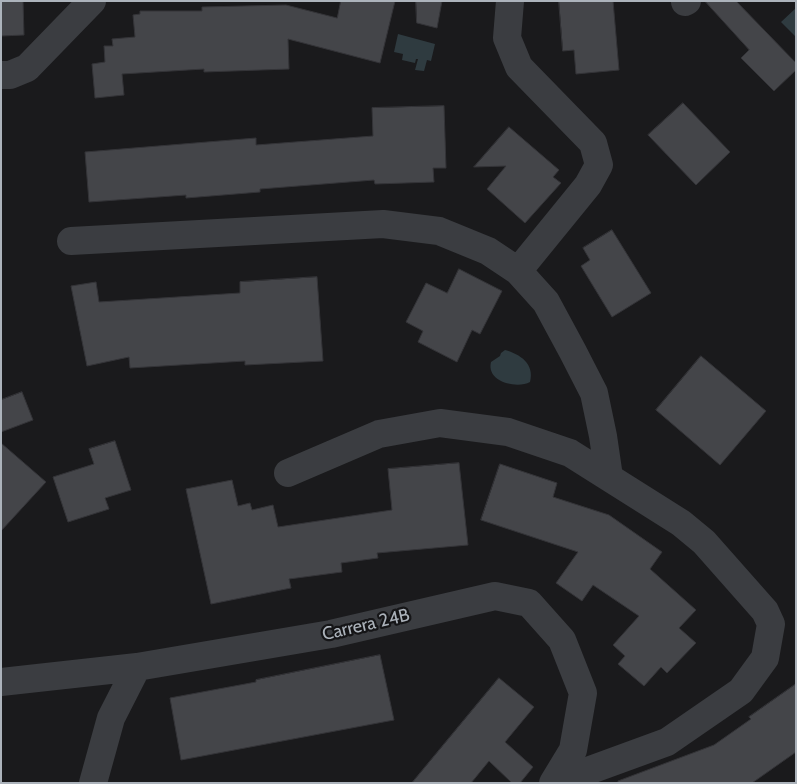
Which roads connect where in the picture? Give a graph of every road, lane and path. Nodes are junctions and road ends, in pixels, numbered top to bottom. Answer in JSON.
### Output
{"nodes":[{"id":1,"x":92,"y":1,"type":"edge"},
{"id":2,"x":510,"y":1,"type":"edge"},
{"id":3,"x":1,"y":75,"type":"edge"},
{"id":4,"x":71,"y":242,"type":"dead end"},
{"id":5,"x":518,"y":271,"type":"junction"},
{"id":6,"x":288,"y":473,"type":"dead end"},
{"id":7,"x":609,"y":477,"type":"junction"},
{"id":8,"x":137,"y":667,"type":"junction"},
{"id":9,"x":1,"y":682,"type":"edge"},
{"id":10,"x":93,"y":783,"type":"edge"},
{"id":11,"x":554,"y":783,"type":"edge"}],
"edges":[{"from":1,"to":3,"type":"street"},
{"from":2,"to":5,"type":"street"},
{"from":4,"to":5,"type":"street"},
{"from":5,"to":7,"type":"street"},
{"from":6,"to":7,"type":"street"},
{"from":7,"to":11,"type":"street","name":"Carrera 24B"},
{"from":8,"to":9,"type":"street","name":"Carrera 24B"},
{"from":8,"to":10,"type":"street"},
{"from":8,"to":11,"type":"street","name":"Carrera 24B"}]}
